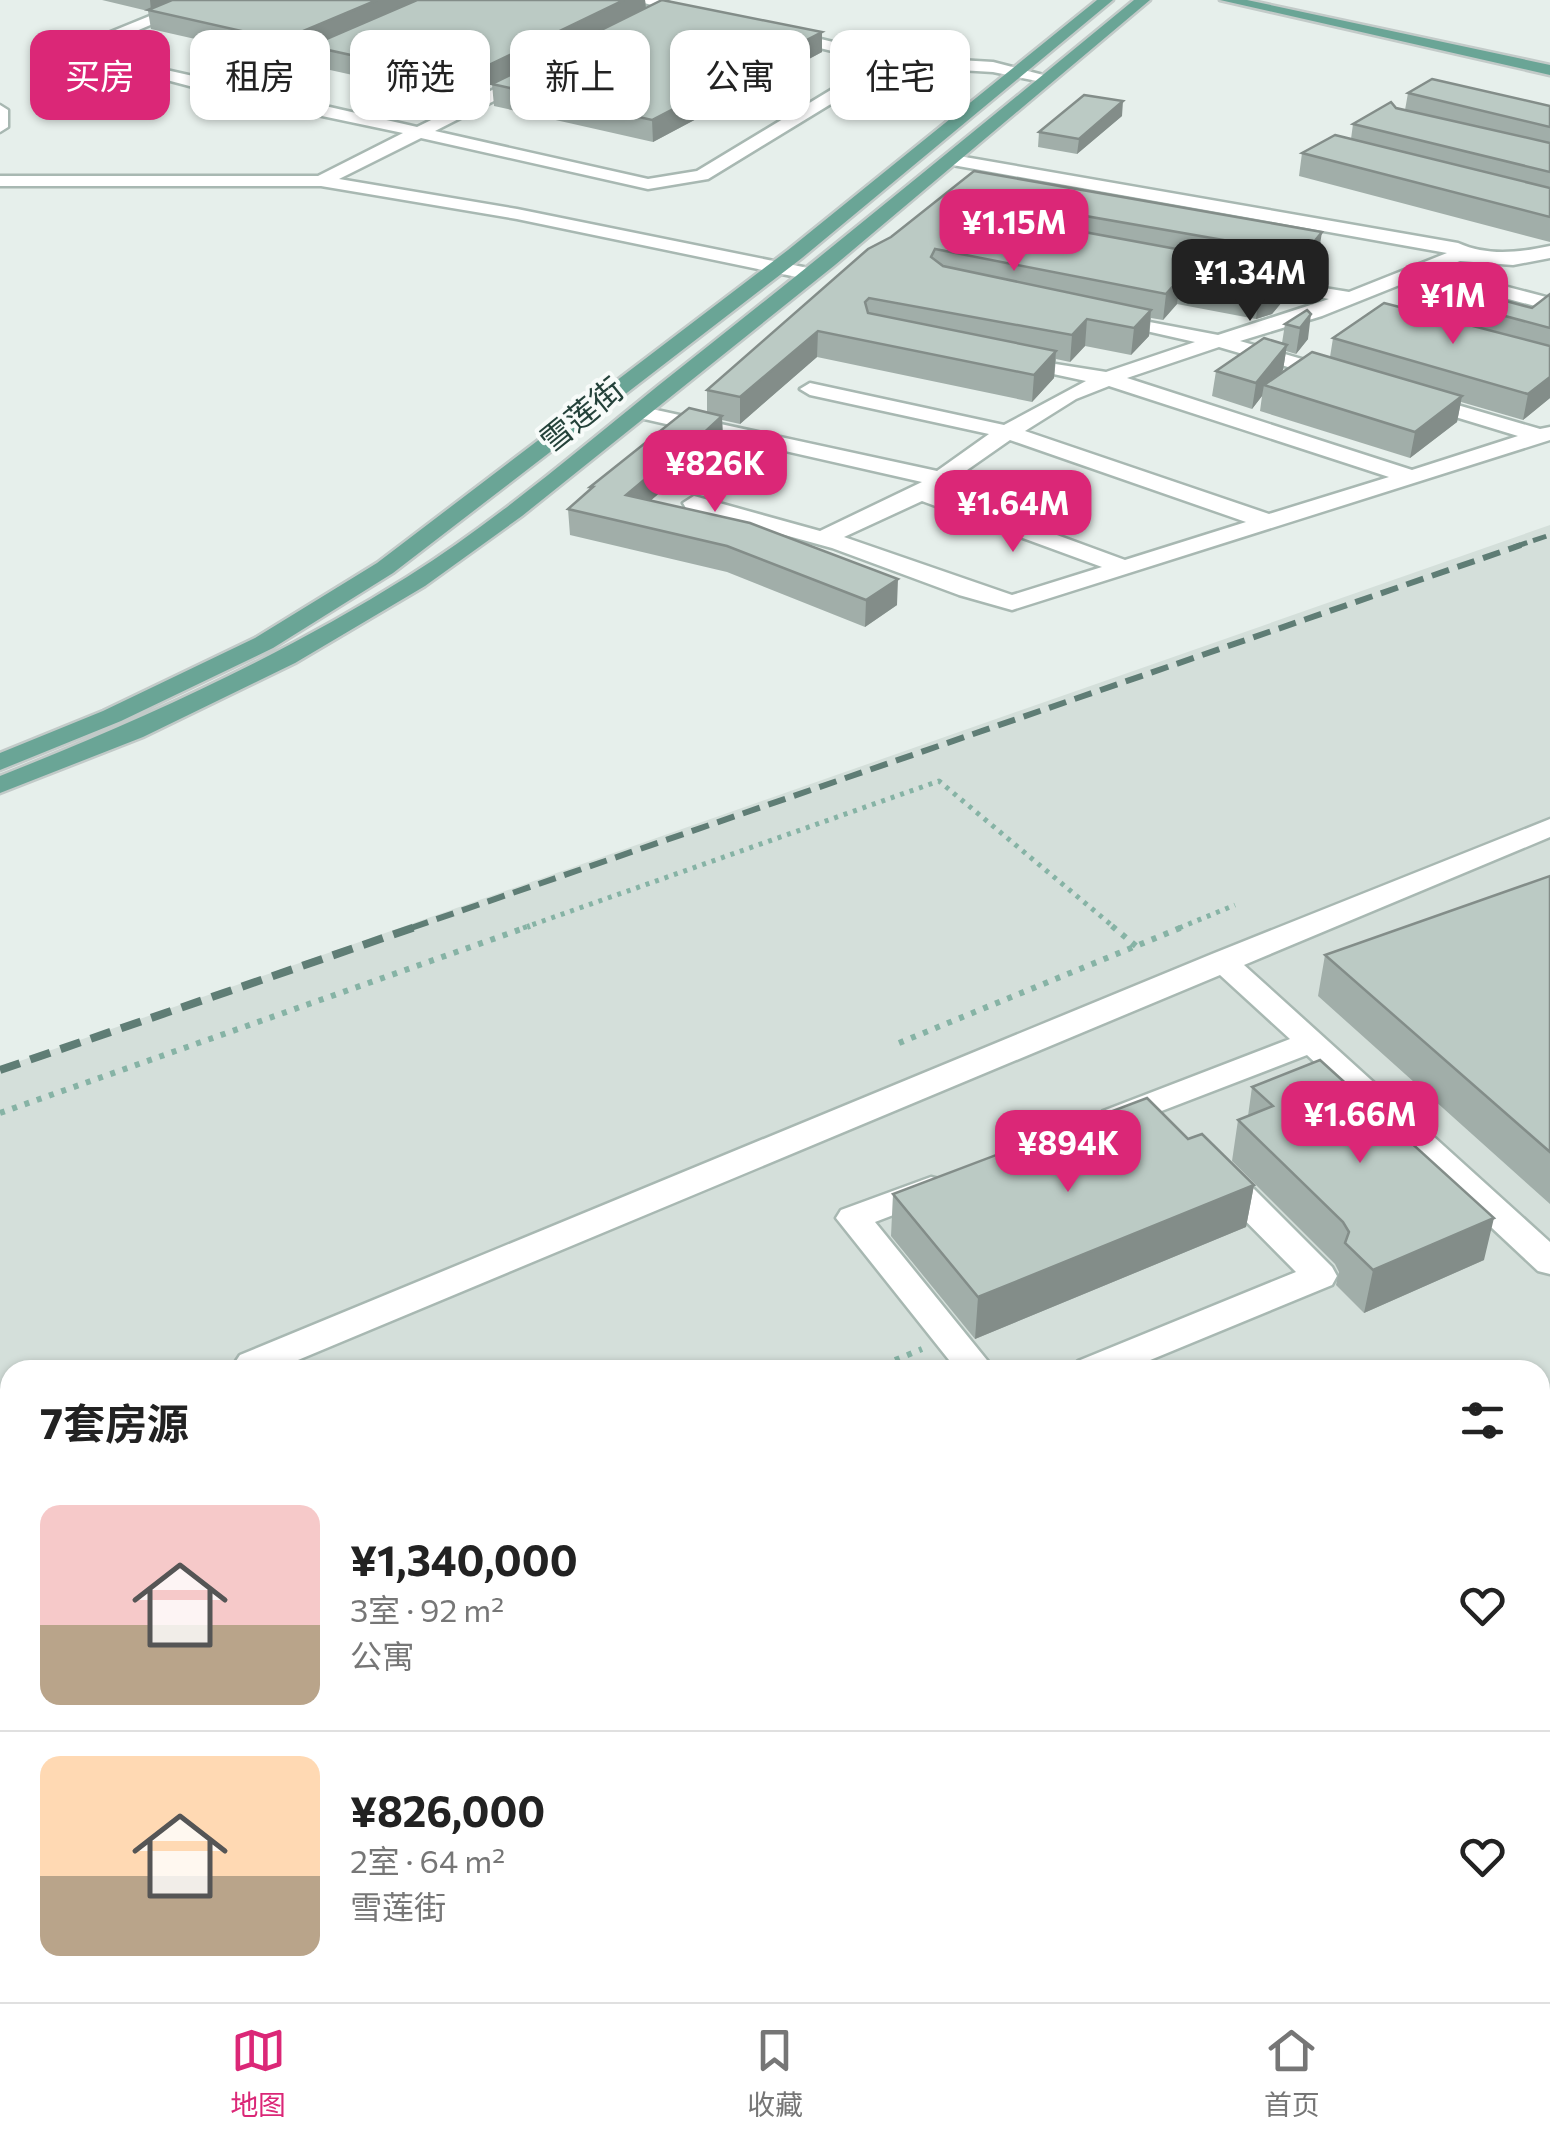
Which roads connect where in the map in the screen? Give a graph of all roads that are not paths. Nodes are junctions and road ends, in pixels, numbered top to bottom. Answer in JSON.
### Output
{"nodes":[{"id":1,"x":202,"y":0,"type":"edge"},
{"id":2,"x":640,"y":0,"type":"edge"},
{"id":3,"x":1106,"y":0,"type":"edge"},
{"id":4,"x":1143,"y":0,"type":"edge"},
{"id":5,"x":1227,"y":0,"type":"edge"},
{"id":6,"x":1300,"y":0,"type":"edge"},
{"id":7,"x":677,"y":3,"type":"edge"},
{"id":8,"x":706,"y":16,"type":"edge"},
{"id":9,"x":636,"y":24,"type":"edge"},
{"id":10,"x":762,"y":29,"type":"edge"},
{"id":11,"x":830,"y":46,"type":"edge"},
{"id":12,"x":1550,"y":56,"type":"edge"},
{"id":13,"x":970,"y":68,"type":"edge"},
{"id":14,"x":1550,"y":70,"type":"edge"},
{"id":15,"x":1016,"y":72,"type":"junction"},
{"id":16,"x":1047,"y":78,"type":"junction"},
{"id":17,"x":190,"y":82,"type":"edge"},
{"id":18,"x":510,"y":88,"type":"edge"},
{"id":19,"x":830,"y":98,"type":"edge"},
{"id":20,"x":0,"y":110,"type":"edge"},
{"id":21,"x":330,"y":114,"type":"edge"},
{"id":22,"x":0,"y":128,"type":"edge"},
{"id":23,"x":419,"y":133,"type":"junction"},
{"id":24,"x":953,"y":160,"type":"junction"},
{"id":25,"x":0,"y":181,"type":"edge"},
{"id":26,"x":321,"y":182,"type":"junction"},
{"id":27,"x":1550,"y":252,"type":"edge"},
{"id":28,"x":1458,"y":255,"type":"junction"},
{"id":29,"x":779,"y":267,"type":"junction"},
{"id":30,"x":1420,"y":270,"type":"junction"},
{"id":31,"x":811,"y":274,"type":"junction"},
{"id":32,"x":1239,"y":277,"type":"edge"},
{"id":33,"x":1342,"y":301,"type":"junction"},
{"id":34,"x":1550,"y":304,"type":"edge"},
{"id":35,"x":1096,"y":314,"type":"edge"},
{"id":36,"x":1369,"y":315,"type":"edge"},
{"id":37,"x":1219,"y":341,"type":"junction"},
{"id":38,"x":992,"y":356,"type":"edge"},
{"id":39,"x":1108,"y":379,"type":"junction"},
{"id":40,"x":1351,"y":380,"type":"edge"},
{"id":41,"x":810,"y":389,"type":"dead end"},
{"id":42,"x":1408,"y":397,"type":"edge"},
{"id":43,"x":638,"y":412,"type":"junction"},
{"id":44,"x":1008,"y":432,"type":"junction"},
{"id":45,"x":1545,"y":434,"type":"edge"},
{"id":46,"x":1412,"y":477,"type":"junction"},
{"id":47,"x":942,"y":478,"type":"junction"},
{"id":48,"x":920,"y":493,"type":"junction"},
{"id":49,"x":694,"y":504,"type":"dead end"},
{"id":50,"x":1269,"y":522,"type":"junction"},
{"id":51,"x":823,"y":538,"type":"junction"},
{"id":52,"x":1124,"y":568,"type":"junction"},
{"id":53,"x":0,"y":762,"type":"edge"},
{"id":54,"x":0,"y":786,"type":"edge"},
{"id":55,"x":1550,"y":828,"type":"edge"},
{"id":56,"x":1222,"y":960,"type":"junction"},
{"id":57,"x":1312,"y":1042,"type":"junction"},
{"id":58,"x":1150,"y":1104,"type":"junction"},
{"id":59,"x":1176,"y":1130,"type":"edge"},
{"id":60,"x":1076,"y":1132,"type":"edge"},
{"id":61,"x":1202,"y":1157,"type":"edge"},
{"id":62,"x":964,"y":1175,"type":"edge"},
{"id":63,"x":1550,"y":1262,"type":"edge"},
{"id":64,"x":262,"y":1360,"type":"edge"},
{"id":65,"x":969,"y":1360,"type":"edge"},
{"id":66,"x":1116,"y":1360,"type":"edge"}],
"edges":[{"from":1,"to":17,"type":"street"},
{"from":2,"to":7,"type":"street"},
{"from":3,"to":15,"type":"main road","name":"雪莲街"},
{"from":4,"to":16,"type":"main road","name":"雪莲街"},
{"from":5,"to":14,"type":"main road"},
{"from":6,"to":12,"type":"main road"},
{"from":7,"to":8,"type":"street"},
{"from":7,"to":9,"type":"street"},
{"from":10,"to":11,"type":"street"},
{"from":13,"to":15,"type":"street"},
{"from":15,"to":16,"type":"street"},
{"from":15,"to":29,"type":"main road","name":"雪莲街"},
{"from":16,"to":24,"type":"main road","name":"雪莲街"},
{"from":18,"to":23,"type":"street"},
{"from":19,"to":23,"type":"street"},
{"from":20,"to":22,"type":"street"},
{"from":21,"to":23,"type":"street"},
{"from":23,"to":26,"type":"street"},
{"from":24,"to":28,"type":"street"},
{"from":24,"to":31,"type":"main road","name":"雪莲街"},
{"from":25,"to":26,"type":"street"},
{"from":26,"to":29,"type":"street"},
{"from":27,"to":28,"type":"street"},
{"from":28,"to":30,"type":"street"},
{"from":29,"to":31,"type":"street"},
{"from":29,"to":53,"type":"main road","name":"雪莲街"},
{"from":30,"to":33,"type":"street"},
{"from":30,"to":34,"type":"street"},
{"from":31,"to":43,"type":"main road","name":"雪莲街"},
{"from":32,"to":33,"type":"street"},
{"from":33,"to":36,"type":"street"},
{"from":33,"to":37,"type":"street"},
{"from":35,"to":37,"type":"street"},
{"from":37,"to":39,"type":"street"},
{"from":37,"to":40,"type":"street"},
{"from":38,"to":39,"type":"street"},
{"from":39,"to":44,"type":"street"},
{"from":39,"to":46,"type":"street"},
{"from":41,"to":44,"type":"street"},
{"from":42,"to":45,"type":"street"},
{"from":43,"to":47,"type":"street"},
{"from":43,"to":54,"type":"main road","name":"雪莲街"},
{"from":44,"to":47,"type":"street"},
{"from":44,"to":50,"type":"street"},
{"from":45,"to":46,"type":"street"},
{"from":46,"to":50,"type":"street"},
{"from":47,"to":48,"type":"street"},
{"from":48,"to":51,"type":"street"},
{"from":48,"to":52,"type":"street"},
{"from":49,"to":51,"type":"street"},
{"from":50,"to":52,"type":"street"},
{"from":51,"to":52,"type":"street"},
{"from":55,"to":56,"type":"street"},
{"from":56,"to":57,"type":"street"},
{"from":56,"to":64,"type":"street"},
{"from":57,"to":58,"type":"street"},
{"from":57,"to":63,"type":"street"},
{"from":58,"to":59,"type":"street"},
{"from":58,"to":60,"type":"street"},
{"from":61,"to":66,"type":"street"},
{"from":62,"to":65,"type":"street"}]}
